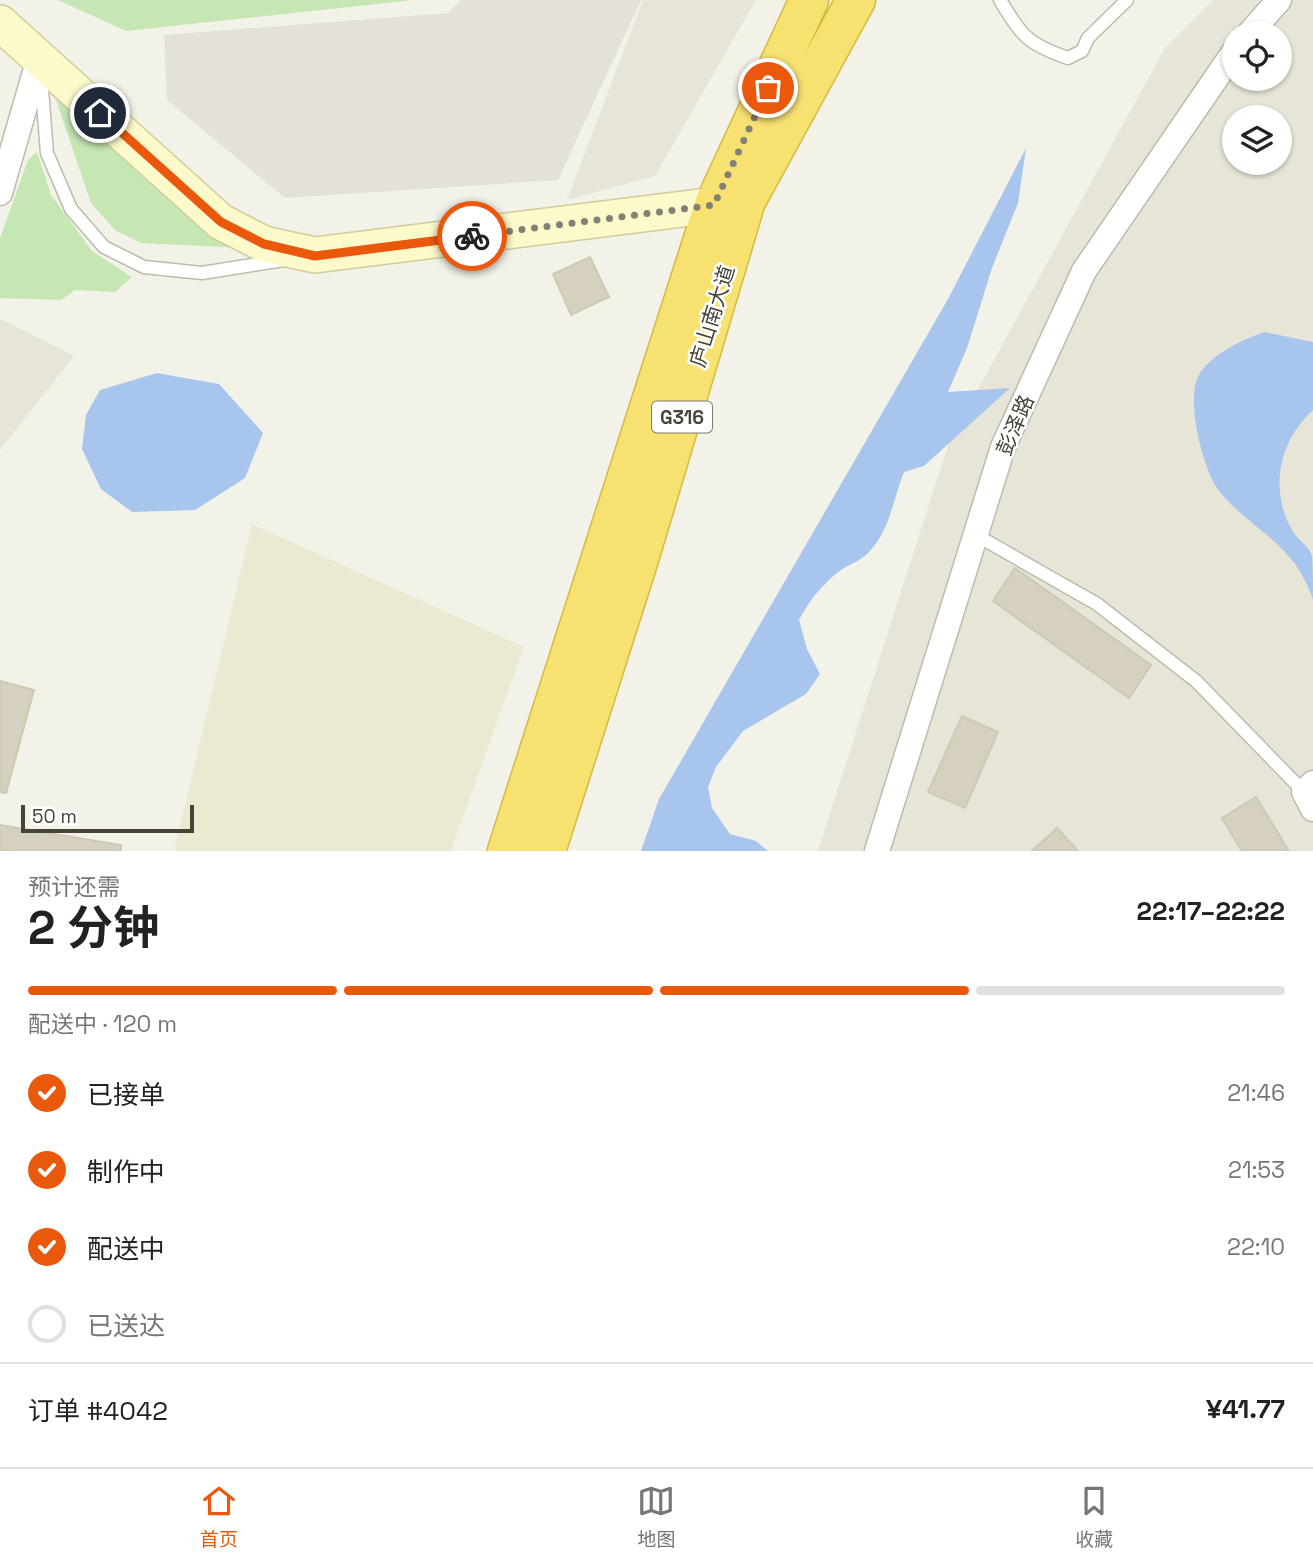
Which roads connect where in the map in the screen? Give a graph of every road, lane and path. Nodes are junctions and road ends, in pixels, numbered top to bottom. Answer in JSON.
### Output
{"nodes":[{"id":1,"x":809,"y":0,"type":"edge"},
{"id":2,"x":856,"y":0,"type":"edge"},
{"id":3,"x":1000,"y":0,"type":"edge"},
{"id":4,"x":1126,"y":0,"type":"edge"},
{"id":5,"x":1279,"y":0,"type":"edge"},
{"id":6,"x":1261,"y":21,"type":"edge"},
{"id":7,"x":0,"y":23,"type":"edge"},
{"id":8,"x":39,"y":58,"type":"junction"},
{"id":9,"x":1222,"y":70,"type":"edge"},
{"id":10,"x":0,"y":193,"type":"edge"},
{"id":11,"x":730,"y":203,"type":"junction"},
{"id":12,"x":315,"y":256,"type":"junction"},
{"id":13,"x":976,"y":535,"type":"junction"},
{"id":14,"x":1310,"y":794,"type":"edge"},
{"id":15,"x":886,"y":847,"type":"edge"},
{"id":16,"x":507,"y":851,"type":"edge"},
{"id":17,"x":547,"y":851,"type":"edge"}],
"edges":[{"from":1,"to":11,"type":"highway","name":"庐山南大道","number":"G316"},
{"from":2,"to":11,"type":"highway","name":"庐山南大道","number":"G316"},
{"from":3,"to":4,"type":"lane"},
{"from":5,"to":6,"type":"street"},
{"from":7,"to":8,"type":"main road"},
{"from":8,"to":10,"type":"street"},
{"from":8,"to":12,"type":"main road"},
{"from":8,"to":12,"type":"lane"},
{"from":9,"to":13,"type":"street","name":"彭泽路"},
{"from":11,"to":12,"type":"main road"},
{"from":11,"to":16,"type":"highway","name":"庐山南大道","number":"G316"},
{"from":11,"to":17,"type":"highway","name":"庐山南大道","number":"G316"},
{"from":13,"to":14,"type":"lane"},
{"from":13,"to":15,"type":"street","name":"彭泽路"}]}
